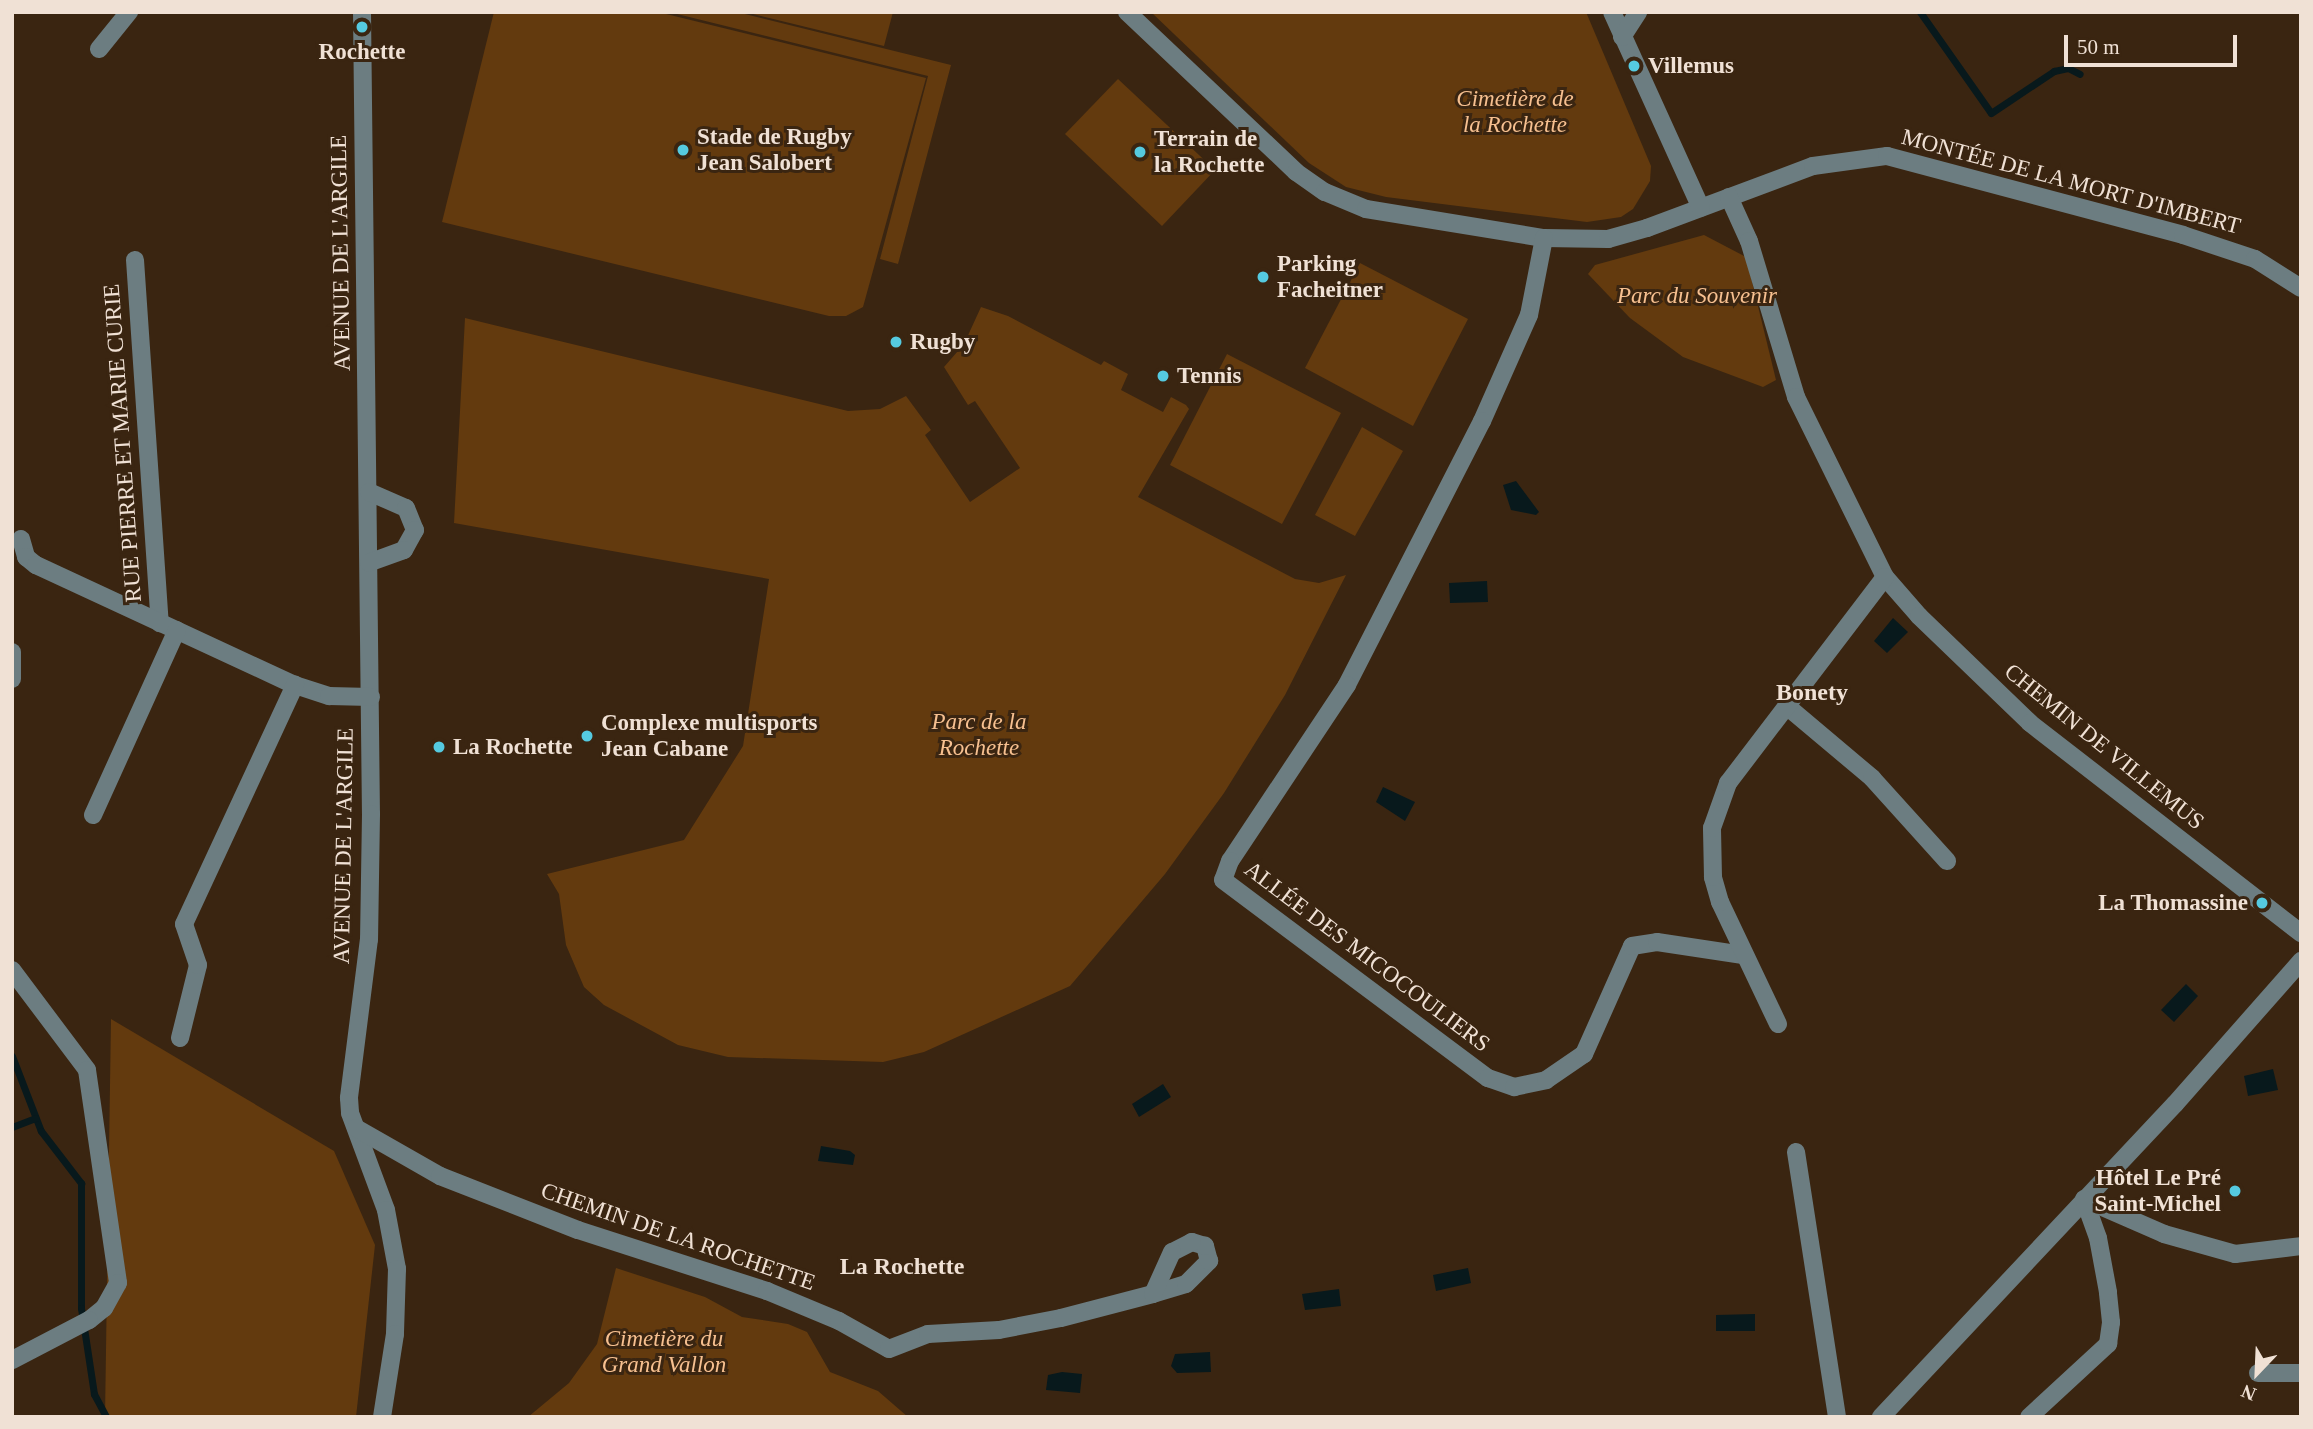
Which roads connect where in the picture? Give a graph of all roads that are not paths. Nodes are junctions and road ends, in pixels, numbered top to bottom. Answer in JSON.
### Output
{"nodes":[{"id":1,"x":129,"y":12,"type":"edge"},
{"id":2,"x":362,"y":12,"type":"edge"},
{"id":3,"x":1612,"y":12,"type":"edge"},
{"id":4,"x":1638,"y":12,"type":"edge"},
{"id":5,"x":1130,"y":13,"type":"edge"},
{"id":6,"x":1622,"y":37,"type":"junction"},
{"id":7,"x":99,"y":50,"type":"dead end"},
{"id":8,"x":1728,"y":197,"type":"junction"},
{"id":9,"x":1701,"y":208,"type":"junction"},
{"id":10,"x":1544,"y":237,"type":"junction"},
{"id":11,"x":135,"y":260,"type":"dead end"},
{"id":12,"x":2301,"y":288,"type":"edge"},
{"id":13,"x":369,"y":492,"type":"junction"},
{"id":14,"x":21,"y":539,"type":"dead end"},
{"id":15,"x":369,"y":563,"type":"junction"},
{"id":16,"x":1885,"y":577,"type":"junction"},
{"id":17,"x":160,"y":622,"type":"junction"},
{"id":18,"x":177,"y":630,"type":"junction"},
{"id":19,"x":12,"y":652,"type":"edge"},
{"id":20,"x":12,"y":678,"type":"edge"},
{"id":21,"x":295,"y":685,"type":"junction"},
{"id":22,"x":371,"y":697,"type":"junction"},
{"id":23,"x":1789,"y":708,"type":"junction"},
{"id":24,"x":93,"y":816,"type":"dead end"},
{"id":25,"x":1947,"y":861,"type":"dead end"},
{"id":26,"x":2301,"y":933,"type":"edge"},
{"id":27,"x":1743,"y":954,"type":"junction"},
{"id":28,"x":2301,"y":961,"type":"edge"},
{"id":29,"x":12,"y":971,"type":"edge"},
{"id":30,"x":1778,"y":1024,"type":"dead end"},
{"id":31,"x":180,"y":1038,"type":"dead end"},
{"id":32,"x":356,"y":1128,"type":"junction"},
{"id":33,"x":1796,"y":1152,"type":"dead end"},
{"id":34,"x":2084,"y":1199,"type":"junction"},
{"id":35,"x":2113,"y":1214,"type":"junction"},
{"id":36,"x":2098,"y":1238,"type":"junction"},
{"id":37,"x":2301,"y":1246,"type":"edge"},
{"id":38,"x":1153,"y":1294,"type":"dead end"},
{"id":39,"x":12,"y":1360,"type":"edge"},
{"id":40,"x":2258,"y":1373,"type":"dead end"},
{"id":41,"x":2301,"y":1373,"type":"edge"},
{"id":42,"x":382,"y":1417,"type":"edge"},
{"id":43,"x":1837,"y":1417,"type":"edge"},
{"id":44,"x":1881,"y":1417,"type":"edge"},
{"id":45,"x":2029,"y":1417,"type":"edge"}],
"edges":[{"from":1,"to":7,"type":"street"},
{"from":2,"to":13,"type":"street","name":"AVENUE DE L'ARGILE"},
{"from":3,"to":6,"type":"street"},
{"from":4,"to":6,"type":"street"},
{"from":5,"to":10,"type":"street","name":"MONTÉE DE LA MORT D'IMBERT"},
{"from":6,"to":9,"type":"street"},
{"from":8,"to":9,"type":"street","name":"MONTÉE DE LA MORT D'IMBERT"},
{"from":8,"to":12,"type":"street","name":"MONTÉE DE LA MORT D'IMBERT"},
{"from":8,"to":16,"type":"street","name":"CHEMIN DE VILLEMUS"},
{"from":9,"to":10,"type":"street","name":"MONTÉE DE LA MORT D'IMBERT"},
{"from":10,"to":27,"type":"street","name":"ALLÉE DES MICOCOULIERS"},
{"from":11,"to":17,"type":"street","name":"RUE PIERRE ET MARIE CURIE"},
{"from":13,"to":15,"type":"street","name":"AVENUE DE L'ARGILE"},
{"from":13,"to":15,"type":"street"},
{"from":14,"to":17,"type":"street"},
{"from":15,"to":22,"type":"street","name":"AVENUE DE L'ARGILE"},
{"from":16,"to":23,"type":"street"},
{"from":16,"to":26,"type":"street","name":"CHEMIN DE VILLEMUS"},
{"from":17,"to":18,"type":"street"},
{"from":18,"to":21,"type":"street"},
{"from":18,"to":24,"type":"street"},
{"from":19,"to":20,"type":"street"},
{"from":21,"to":22,"type":"street"},
{"from":21,"to":31,"type":"street"},
{"from":22,"to":32,"type":"street","name":"AVENUE DE L'ARGILE"},
{"from":23,"to":25,"type":"street"},
{"from":23,"to":27,"type":"street"},
{"from":27,"to":30,"type":"street"},
{"from":28,"to":34,"type":"street"},
{"from":29,"to":39,"type":"street"},
{"from":32,"to":38,"type":"street","name":"CHEMIN DE LA ROCHETTE"},
{"from":32,"to":42,"type":"street","name":"AVENUE DE L'ARGILE"},
{"from":33,"to":43,"type":"street"},
{"from":34,"to":35,"type":"street"},
{"from":34,"to":36,"type":"street"},
{"from":34,"to":44,"type":"street"},
{"from":35,"to":36,"type":"street"},
{"from":35,"to":37,"type":"street"},
{"from":36,"to":45,"type":"street"},
{"from":40,"to":41,"type":"street"}]}
